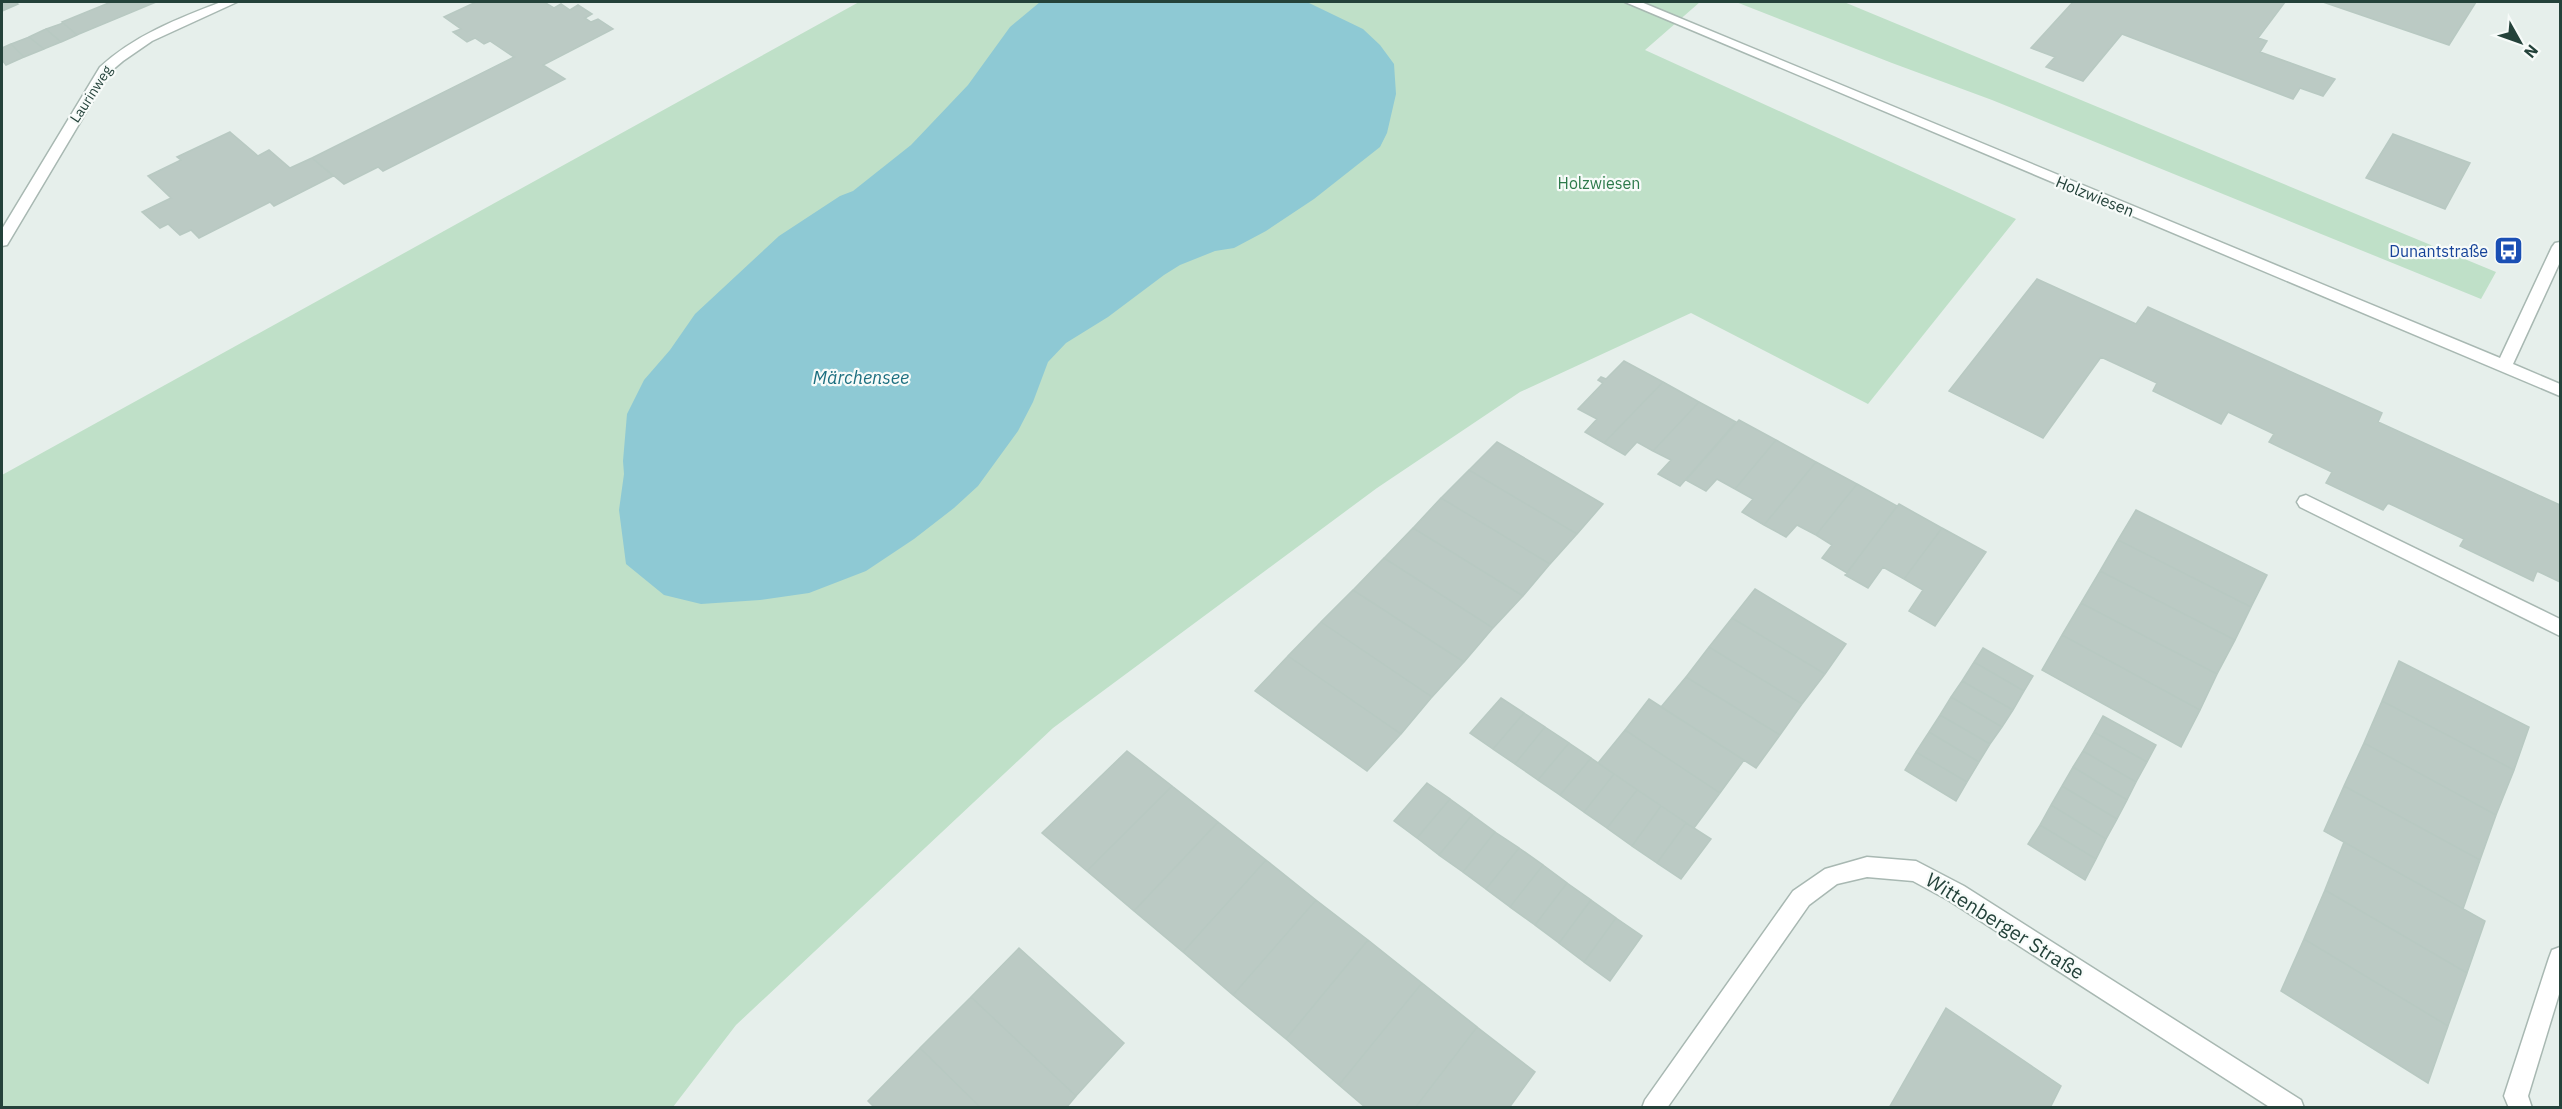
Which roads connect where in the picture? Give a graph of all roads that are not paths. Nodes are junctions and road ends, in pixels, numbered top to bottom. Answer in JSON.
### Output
{"nodes":[{"id":1,"x":231,"y":2,"type":"edge"},
{"id":2,"x":1631,"y":2,"type":"edge"},
{"id":3,"x":205,"y":6,"type":"edge"},
{"id":4,"x":2,"y":242,"type":"edge"},
{"id":5,"x":2560,"y":247,"type":"edge"},
{"id":6,"x":2505,"y":367,"type":"junction"},
{"id":7,"x":2560,"y":390,"type":"edge"},
{"id":8,"x":2306,"y":502,"type":"dead end"},
{"id":9,"x":2560,"y":628,"type":"edge"},
{"id":10,"x":2560,"y":958,"type":"edge"},
{"id":11,"x":1653,"y":1107,"type":"edge"},
{"id":12,"x":2293,"y":1107,"type":"edge"},
{"id":13,"x":2521,"y":1107,"type":"edge"}],
"edges":[{"from":1,"to":3,"type":"street","name":"Laurinweg"},
{"from":2,"to":6,"type":"street","name":"Holzwiesen"},
{"from":3,"to":4,"type":"street","name":"Laurinweg"},
{"from":5,"to":6,"type":"street"},
{"from":6,"to":7,"type":"street","name":"Holzwiesen"},
{"from":8,"to":9,"type":"street"},
{"from":10,"to":13,"type":"street"},
{"from":11,"to":12,"type":"street","name":"Wittenberger Straße"}]}
